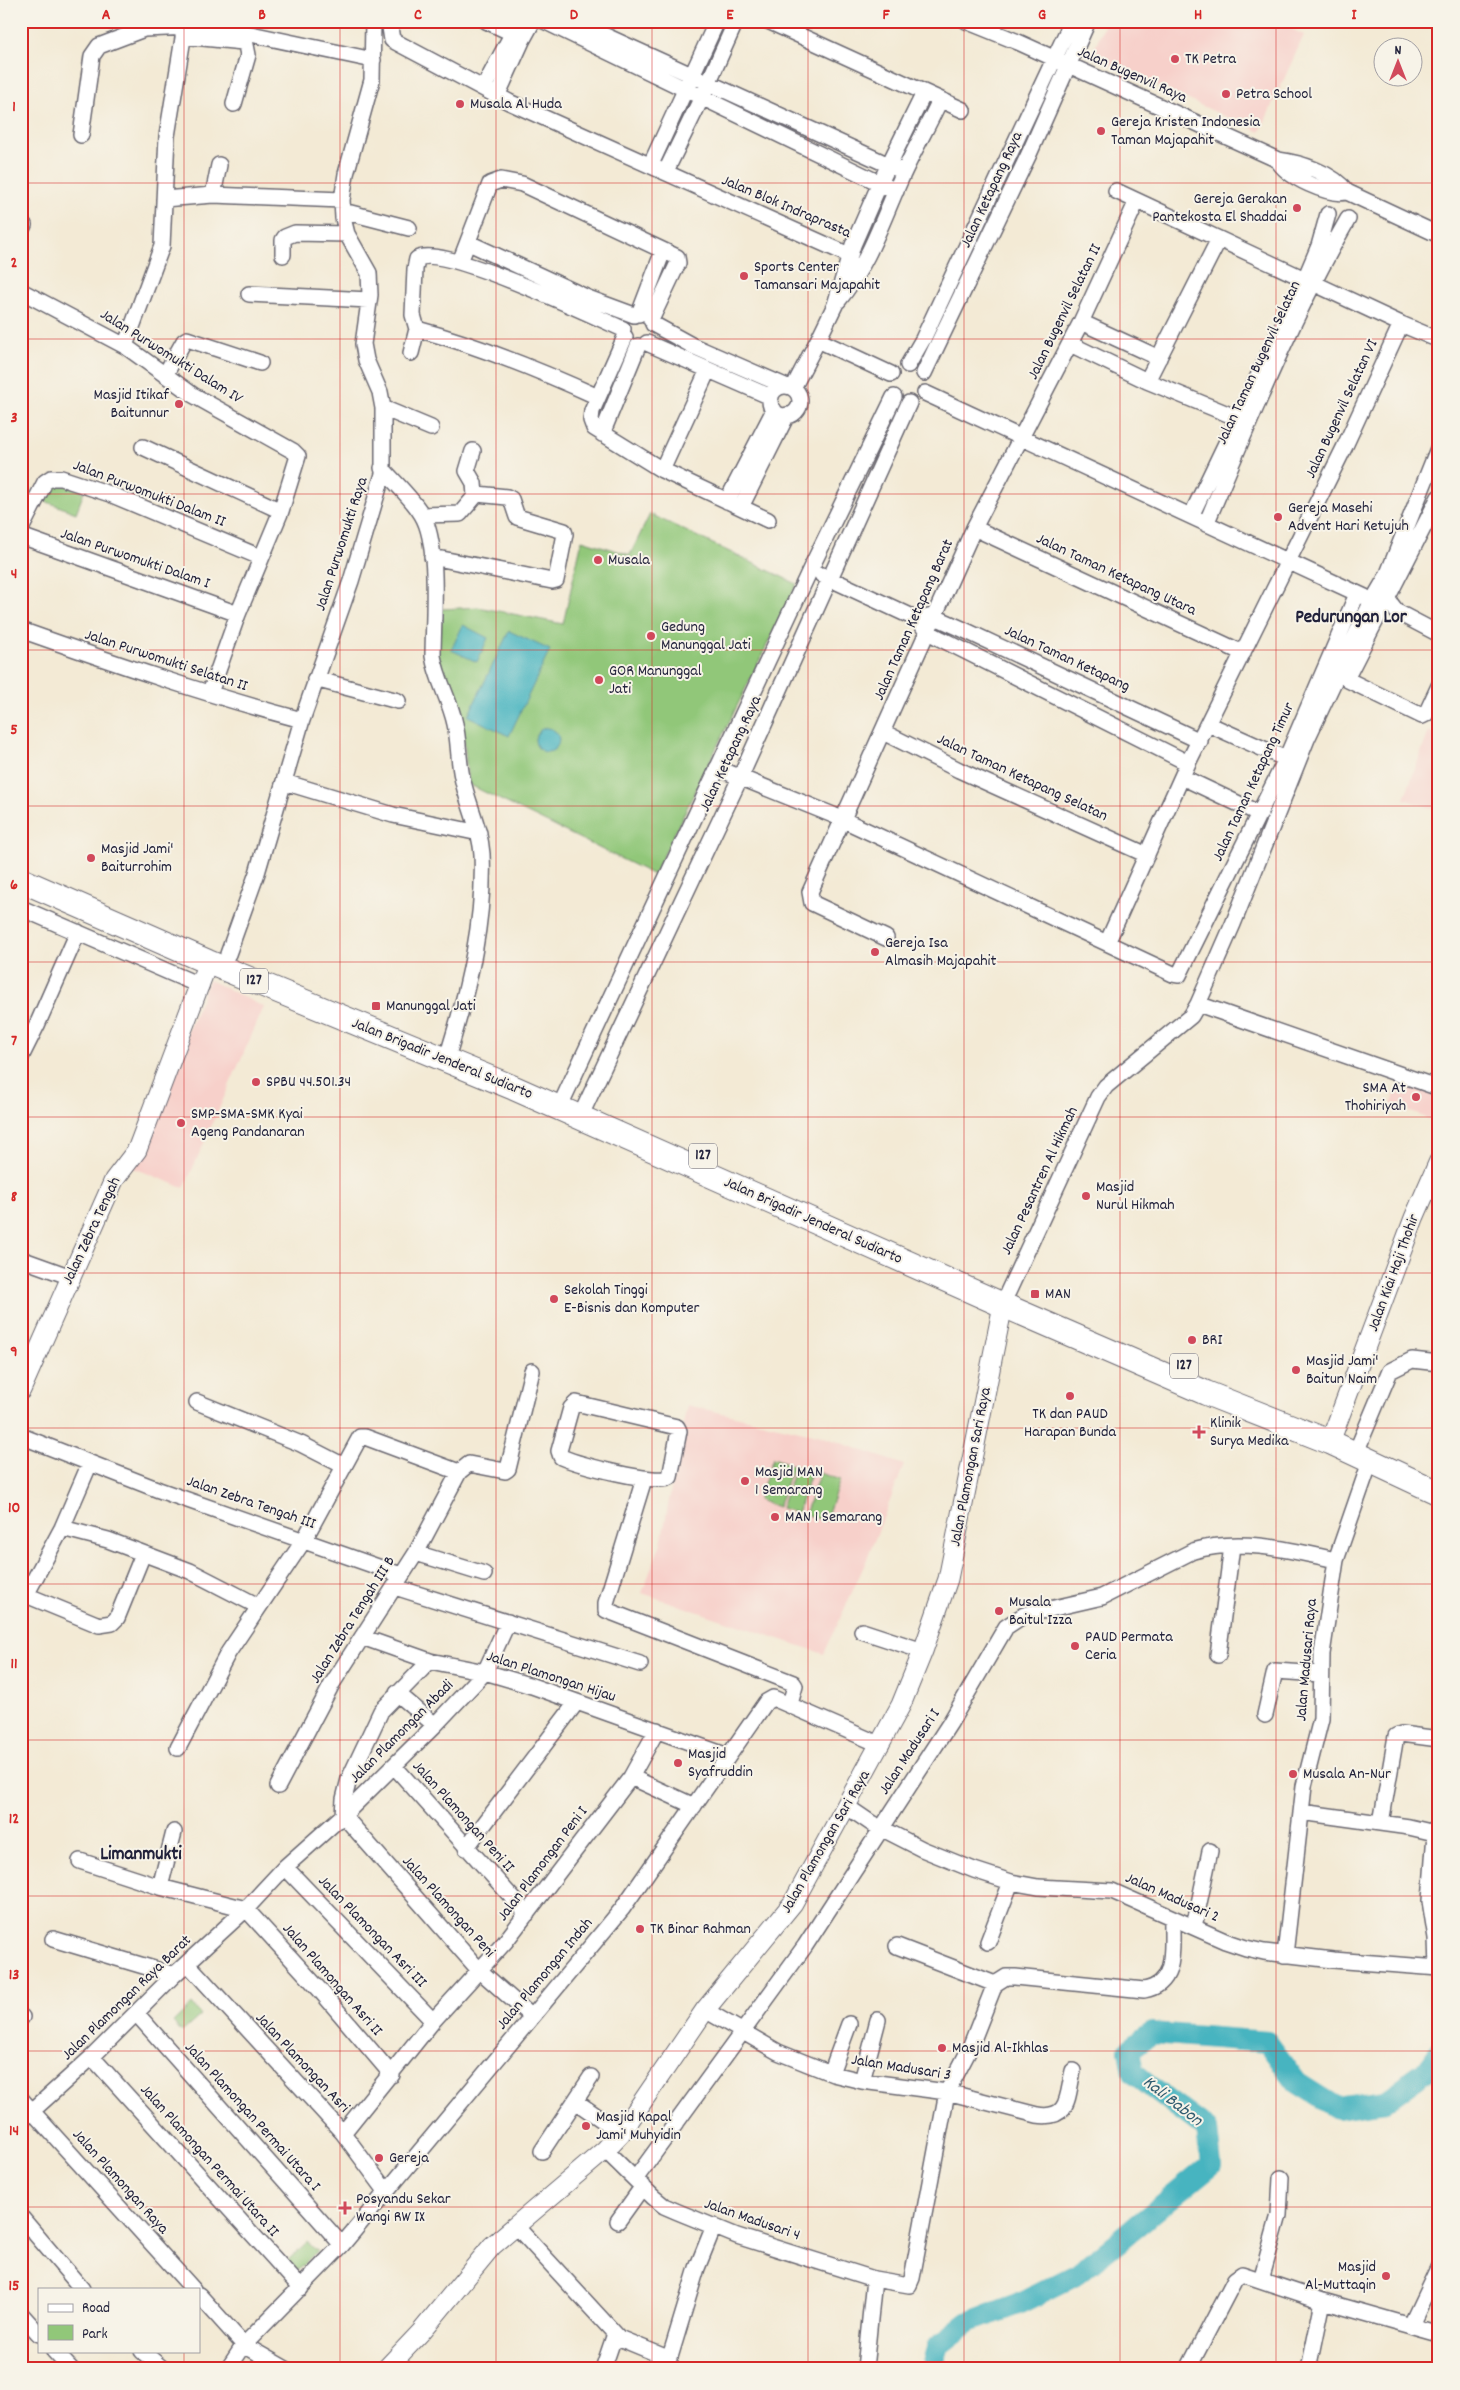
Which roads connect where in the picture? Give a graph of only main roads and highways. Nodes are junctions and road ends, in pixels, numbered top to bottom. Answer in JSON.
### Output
{"nodes":[{"id":1,"x":21,"y":868,"type":"edge"},
{"id":2,"x":21,"y":880,"type":"edge"},
{"id":3,"x":218,"y":958,"type":"junction"},
{"id":4,"x":572,"y":1107,"type":"junction"},
{"id":5,"x":1365,"y":1453,"type":"junction"},
{"id":6,"x":1439,"y":1481,"type":"edge"},
{"id":7,"x":1439,"y":1493,"type":"edge"}],
"edges":[{"from":1,"to":3,"type":"main road","name":"Jalan Brigadir Jenderal Sudiarto","number":"127"},
{"from":2,"to":3,"type":"main road","name":"Jalan Brigadir Jenderal Sudiarto","number":"127"},
{"from":3,"to":4,"type":"main road","name":"Jalan Brigadir Jenderal Sudiarto","number":"127"},
{"from":3,"to":4,"type":"main road","name":"Jalan Brigadir Jenderal Sudiarto","number":"127"},
{"from":4,"to":5,"type":"main road","name":"Jalan Brigadir Jenderal Sudiarto","number":"127"},
{"from":5,"to":6,"type":"main road","name":"Jalan Brigadir Jenderal Sudiarto","number":"127"},
{"from":5,"to":7,"type":"main road","name":"Jalan Brigadir Jenderal Sudiarto","number":"127"}]}
